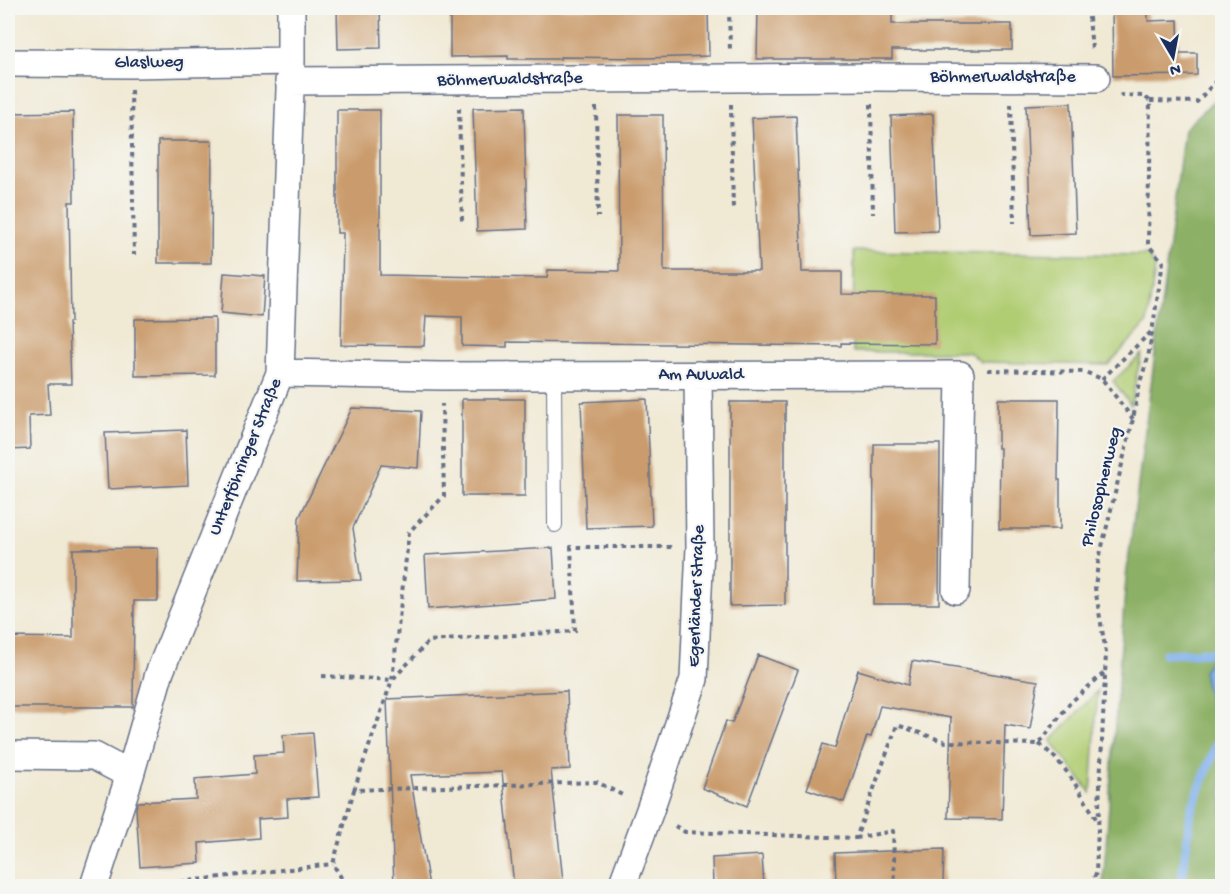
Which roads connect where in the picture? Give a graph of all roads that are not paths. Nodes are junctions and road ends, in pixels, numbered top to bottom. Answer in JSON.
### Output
{"nodes":[{"id":1,"x":291,"y":8,"type":"edge"},
{"id":2,"x":8,"y":63,"type":"edge"},
{"id":3,"x":290,"y":71,"type":"junction"},
{"id":4,"x":1096,"y":78,"type":"road end"},
{"id":5,"x":280,"y":373,"type":"junction"},
{"id":6,"x":698,"y":375,"type":"junction"},
{"id":7,"x":554,"y":376,"type":"junction"},
{"id":8,"x":555,"y":525,"type":"dead end"},
{"id":9,"x":956,"y":590,"type":"dead end"},
{"id":10,"x":8,"y":755,"type":"edge"},
{"id":11,"x":130,"y":775,"type":"junction"},
{"id":12,"x":94,"y":886,"type":"edge"},
{"id":13,"x":622,"y":886,"type":"edge"}],
"edges":[{"from":1,"to":3,"type":"street","name":"Unterföhringer Straße"},
{"from":2,"to":3,"type":"street","name":"Glaslweg"},
{"from":3,"to":4,"type":"street","name":"Böhmerwaldstraße"},
{"from":3,"to":5,"type":"street","name":"Unterföhringer Straße"},
{"from":5,"to":7,"type":"street","name":"Am Auwald"},
{"from":5,"to":11,"type":"street","name":"Unterföhringer Straße"},
{"from":6,"to":7,"type":"street","name":"Am Auwald"},
{"from":6,"to":9,"type":"street","name":"Am Auwald"},
{"from":6,"to":13,"type":"street","name":"Egerländer Straße"},
{"from":7,"to":8,"type":"lane"},
{"from":10,"to":11,"type":"street"},
{"from":11,"to":12,"type":"street","name":"Unterföhringer Straße"}]}
